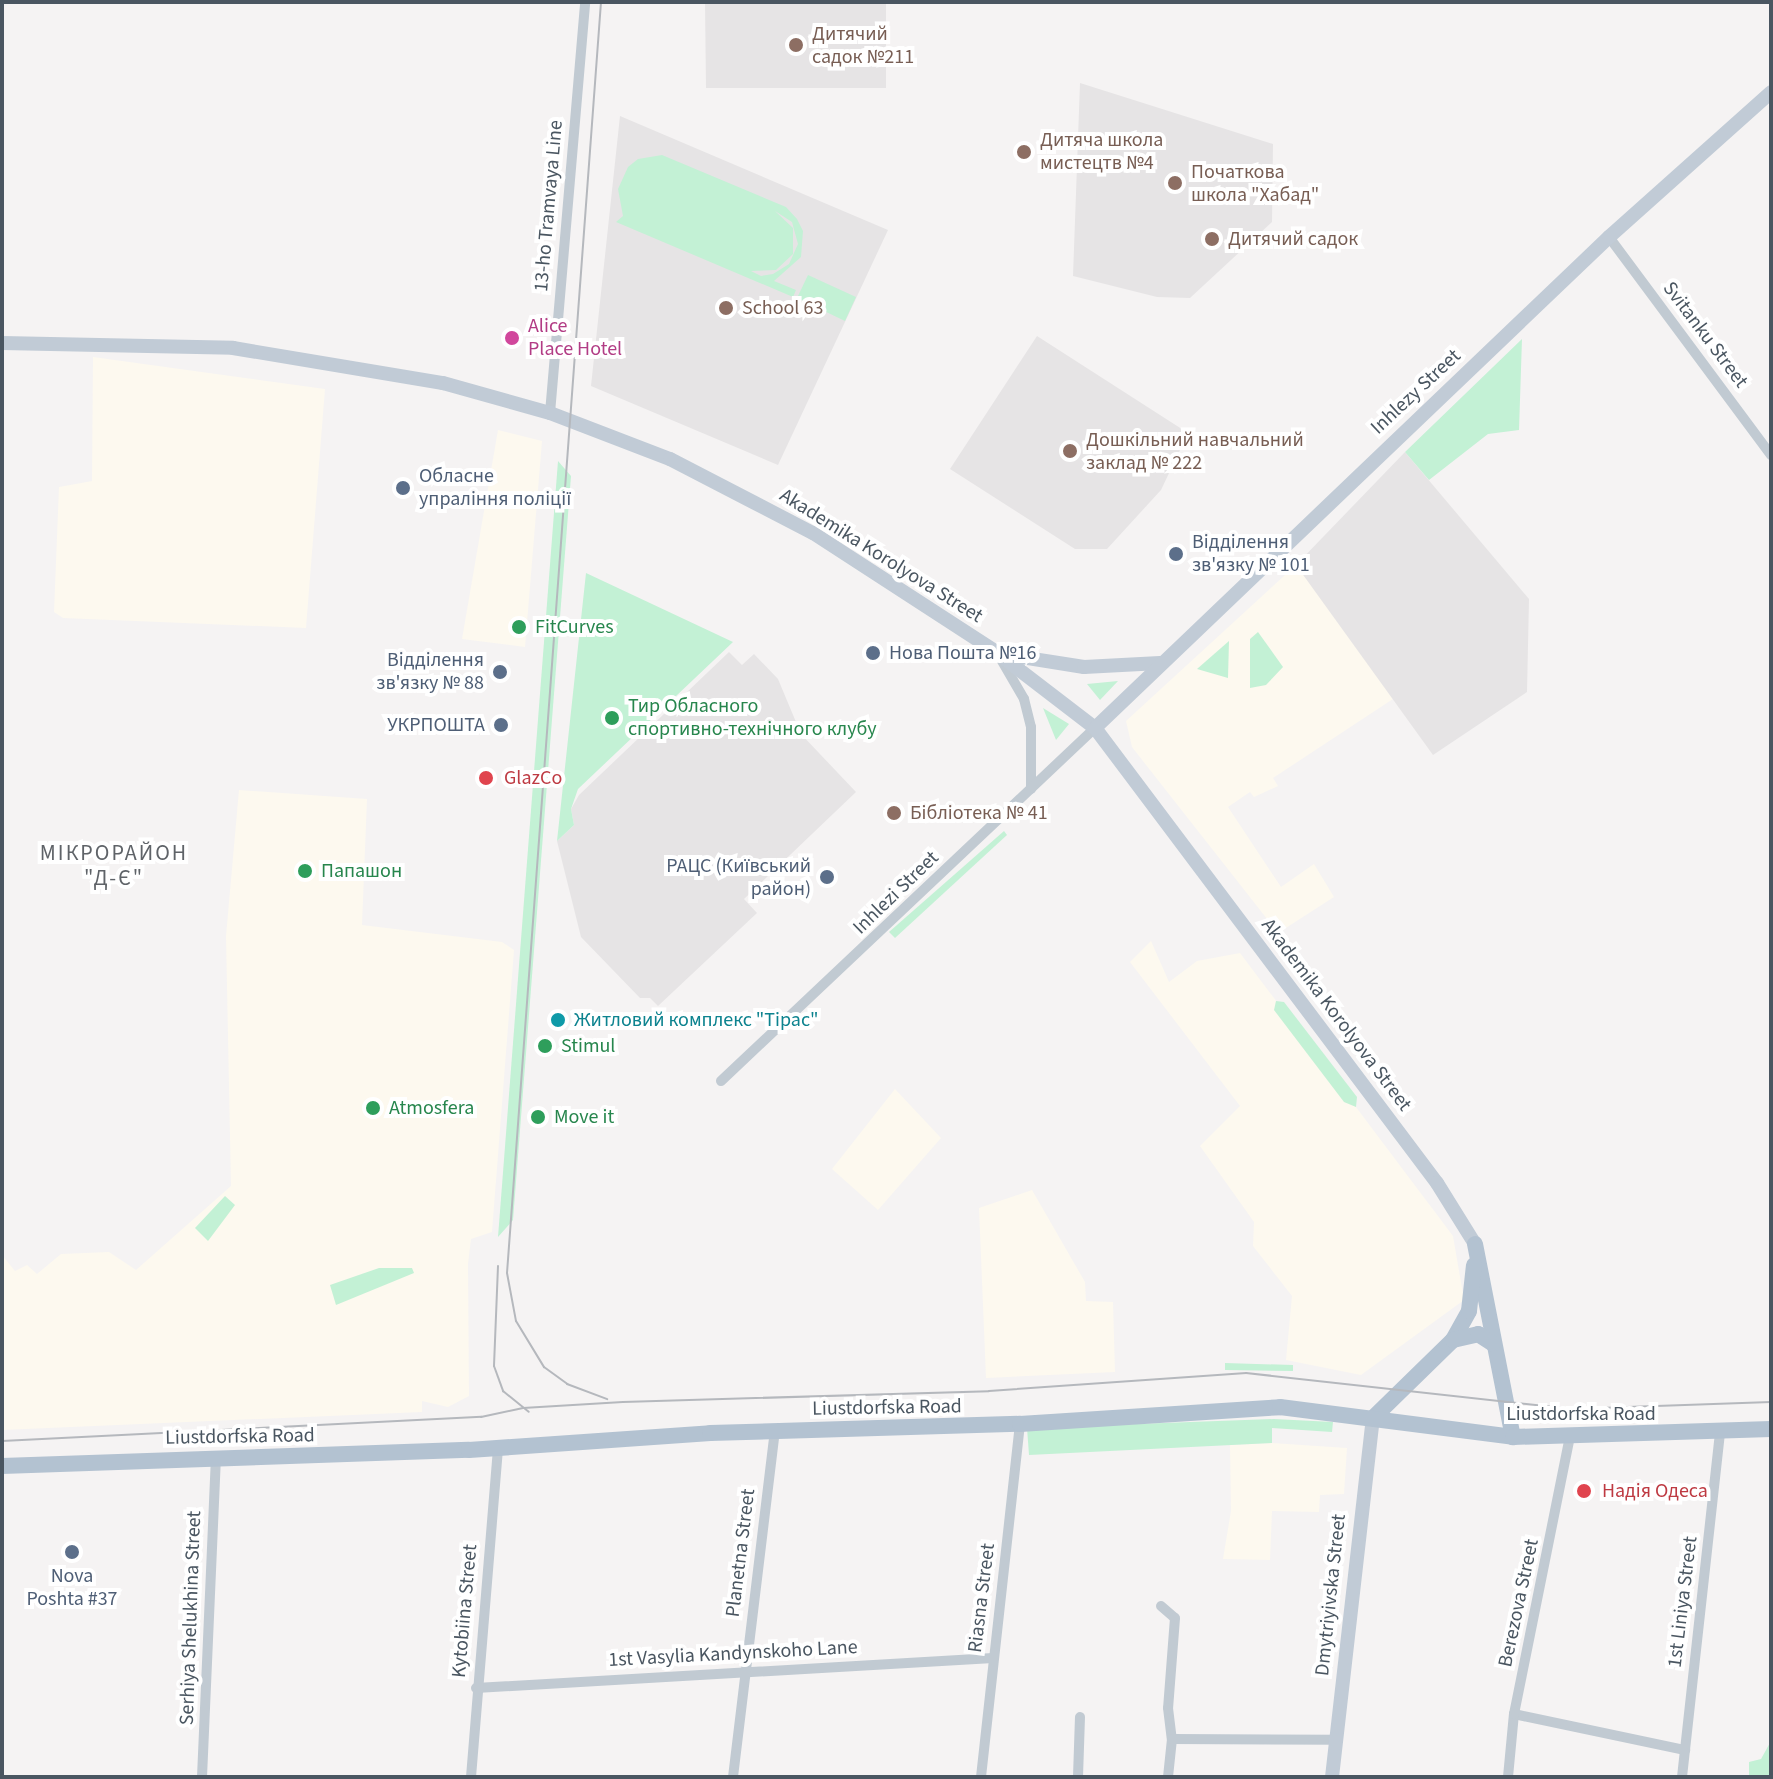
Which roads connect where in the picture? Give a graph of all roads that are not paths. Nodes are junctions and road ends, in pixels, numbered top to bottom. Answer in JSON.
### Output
{"nodes":[{"id":1,"x":585,"y":2,"type":"edge"},
{"id":2,"x":1771,"y":92,"type":"edge"},
{"id":3,"x":1609,"y":237,"type":"junction"},
{"id":4,"x":2,"y":343,"type":"edge"},
{"id":5,"x":550,"y":413,"type":"junction"},
{"id":6,"x":1771,"y":455,"type":"edge"},
{"id":7,"x":996,"y":652,"type":"junction"},
{"id":8,"x":1160,"y":663,"type":"junction"},
{"id":9,"x":1095,"y":728,"type":"junction"},
{"id":10,"x":1031,"y":789,"type":"junction"},
{"id":11,"x":721,"y":1081,"type":"dead end"},
{"id":12,"x":1475,"y":1244,"type":"junction"},
{"id":13,"x":1453,"y":1340,"type":"junction"},
{"id":14,"x":1492,"y":1343,"type":"junction"},
{"id":15,"x":1373,"y":1418,"type":"junction"},
{"id":16,"x":1020,"y":1424,"type":"junction"},
{"id":17,"x":1771,"y":1429,"type":"edge"},
{"id":18,"x":775,"y":1430,"type":"junction"},
{"id":19,"x":1720,"y":1431,"type":"junction"},
{"id":20,"x":1513,"y":1437,"type":"junction"},
{"id":21,"x":1570,"y":1437,"type":"junction"},
{"id":22,"x":498,"y":1449,"type":"junction"},
{"id":23,"x":216,"y":1460,"type":"junction"},
{"id":24,"x":2,"y":1466,"type":"edge"},
{"id":25,"x":1161,"y":1606,"type":"dead end"},
{"id":26,"x":993,"y":1658,"type":"junction"},
{"id":27,"x":744,"y":1670,"type":"junction"},
{"id":28,"x":476,"y":1688,"type":"junction"},
{"id":29,"x":1514,"y":1714,"type":"junction"},
{"id":30,"x":1080,"y":1717,"type":"dead end"},
{"id":31,"x":1172,"y":1739,"type":"junction"},
{"id":32,"x":1336,"y":1740,"type":"junction"},
{"id":33,"x":1685,"y":1750,"type":"junction"},
{"id":34,"x":202,"y":1777,"type":"edge"},
{"id":35,"x":471,"y":1777,"type":"edge"},
{"id":36,"x":733,"y":1777,"type":"edge"},
{"id":37,"x":981,"y":1777,"type":"edge"},
{"id":38,"x":1078,"y":1777,"type":"edge"},
{"id":39,"x":1168,"y":1777,"type":"edge"},
{"id":40,"x":1332,"y":1777,"type":"edge"},
{"id":41,"x":1508,"y":1777,"type":"edge"},
{"id":42,"x":1682,"y":1777,"type":"edge"}],
"edges":[{"from":1,"to":5,"type":"street","name":"13-ho Tramvaya Line"},
{"from":2,"to":3,"type":"main road","name":"Inhlezy Street"},
{"from":3,"to":6,"type":"street","name":"Svitanku Street"},
{"from":3,"to":8,"type":"main road","name":"Inhlezy Street"},
{"from":4,"to":5,"type":"main road","name":"Akademika Korolyova Street"},
{"from":5,"to":7,"type":"main road","name":"Akademika Korolyova Street"},
{"from":7,"to":8,"type":"main road"},
{"from":7,"to":9,"type":"main road","name":"Akademika Korolyova Street"},
{"from":7,"to":10,"type":"street"},
{"from":8,"to":9,"type":"main road","name":"Inhlezy Street"},
{"from":9,"to":10,"type":"street","name":"Inhlezi Street"},
{"from":9,"to":12,"type":"main road","name":"Akademika Korolyova Street"},
{"from":10,"to":11,"type":"street","name":"Inhlezi Street"},
{"from":12,"to":13,"type":"main road"},
{"from":12,"to":14,"type":"main road"},
{"from":13,"to":14,"type":"main road"},
{"from":13,"to":15,"type":"main road"},
{"from":14,"to":20,"type":"main road"},
{"from":15,"to":16,"type":"main road","name":"Liustdorfska Road"},
{"from":15,"to":20,"type":"main road","name":"Liustdorfska Road"},
{"from":15,"to":32,"type":"main road","name":"Dmytriyivska Street"},
{"from":16,"to":18,"type":"main road","name":"Liustdorfska Road"},
{"from":16,"to":26,"type":"street","name":"Riasna Street"},
{"from":17,"to":19,"type":"main road","name":"Liustdorfska Road"},
{"from":18,"to":22,"type":"main road","name":"Liustdorfska Road"},
{"from":18,"to":27,"type":"street","name":"Planetna Street"},
{"from":19,"to":21,"type":"main road","name":"Liustdorfska Road"},
{"from":19,"to":33,"type":"street","name":"1st Liniya Street"},
{"from":20,"to":21,"type":"main road","name":"Liustdorfska Road"},
{"from":21,"to":29,"type":"street","name":"Berezova Street"},
{"from":22,"to":23,"type":"main road","name":"Liustdorfska Road"},
{"from":22,"to":28,"type":"street","name":"Kytobiina Street"},
{"from":23,"to":24,"type":"main road","name":"Liustdorfska Road"},
{"from":23,"to":34,"type":"street","name":"Serhiya Shelukhina Street"},
{"from":25,"to":31,"type":"street"},
{"from":26,"to":27,"type":"street","name":"1st Vasylia Kandynskoho Lane"},
{"from":26,"to":37,"type":"street","name":"Riasna Street"},
{"from":27,"to":28,"type":"street","name":"1st Vasylia Kandynskoho Lane"},
{"from":27,"to":36,"type":"street","name":"Planetna Street"},
{"from":28,"to":35,"type":"street","name":"Kytobiina Street"},
{"from":29,"to":33,"type":"street"},
{"from":29,"to":41,"type":"street","name":"Berezova Street"},
{"from":30,"to":38,"type":"street"},
{"from":31,"to":32,"type":"street"},
{"from":31,"to":39,"type":"street"},
{"from":32,"to":40,"type":"main road","name":"Dmytriyivska Street"},
{"from":33,"to":42,"type":"street","name":"1st Liniya Street"}]}
